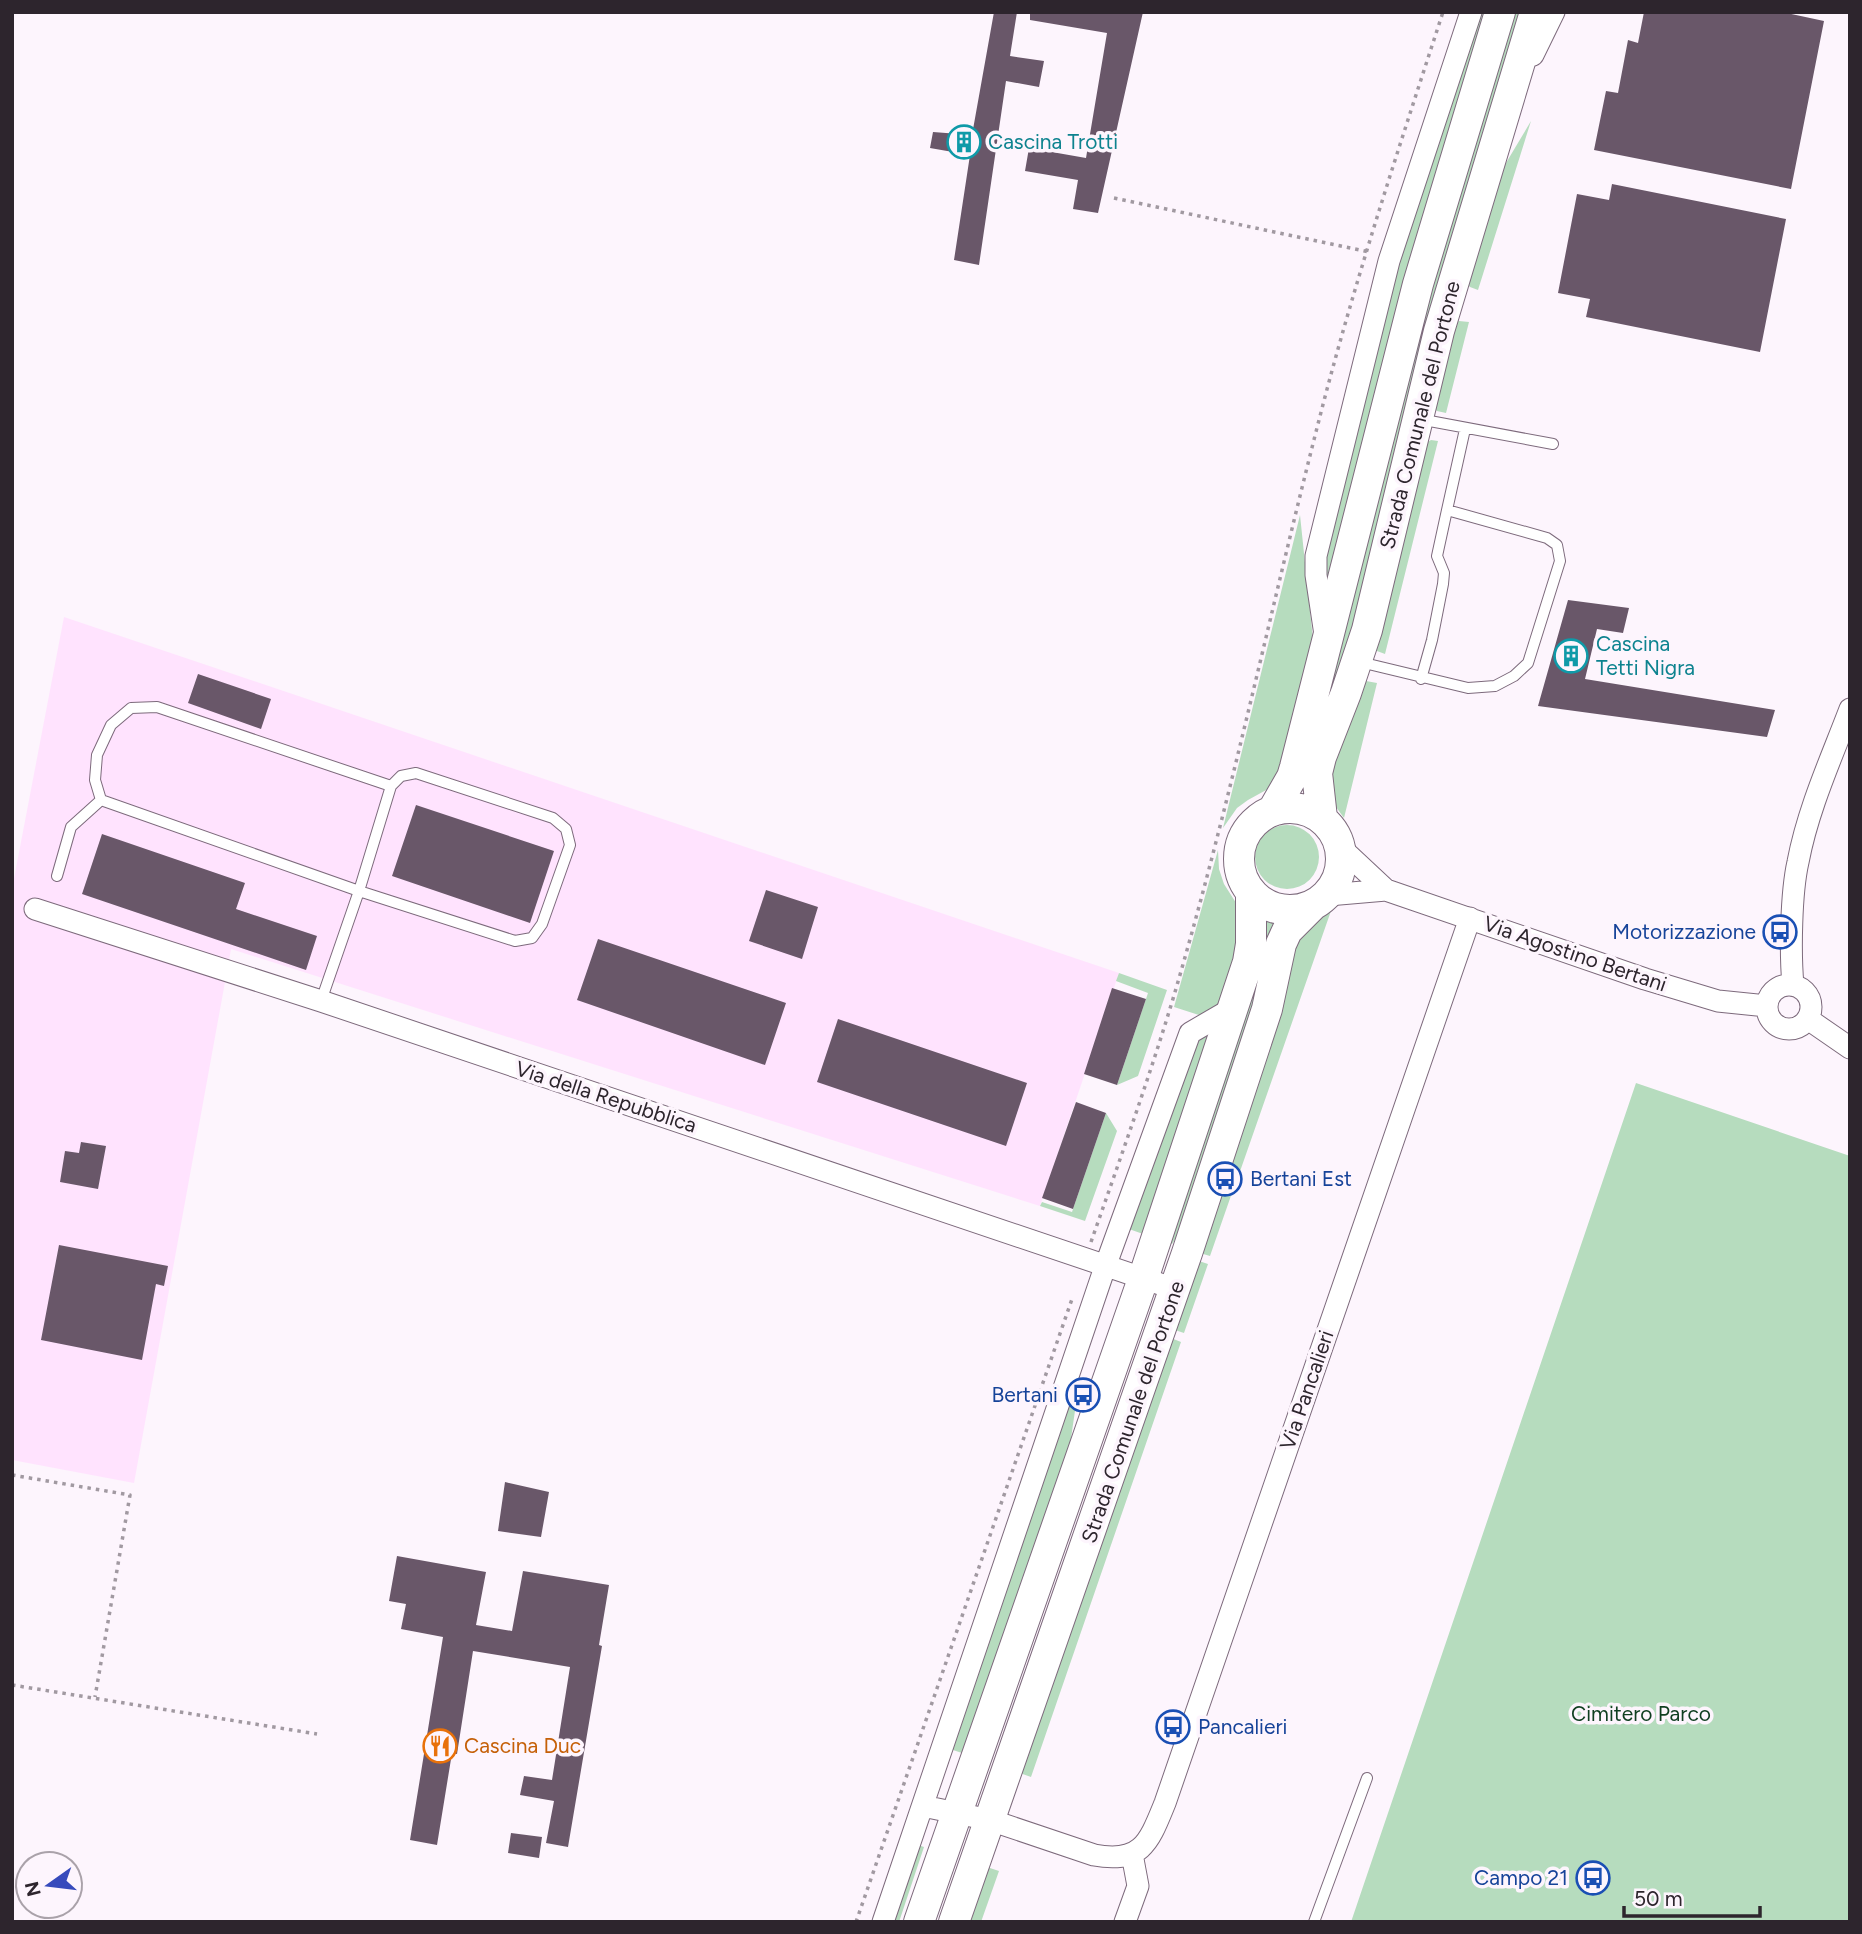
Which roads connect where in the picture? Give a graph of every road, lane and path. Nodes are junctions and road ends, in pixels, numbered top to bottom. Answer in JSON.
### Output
{"nodes":[{"id":1,"x":1443,"y":12,"type":"edge"},
{"id":2,"x":1471,"y":12,"type":"edge"},
{"id":3,"x":1500,"y":12,"type":"edge"},
{"id":4,"x":1535,"y":12,"type":"edge"},
{"id":5,"x":1554,"y":12,"type":"edge"},
{"id":6,"x":1508,"y":104,"type":"junction"},
{"id":7,"x":1114,"y":198,"type":"dead end"},
{"id":8,"x":1367,"y":251,"type":"junction"},
{"id":9,"x":1389,"y":261,"type":"junction"},
{"id":10,"x":1419,"y":419,"type":"junction"},
{"id":11,"x":1465,"y":429,"type":"junction"},
{"id":12,"x":1553,"y":444,"type":"dead end"},
{"id":13,"x":1447,"y":510,"type":"junction"},
{"id":14,"x":1327,"y":642,"type":"junction"},
{"id":15,"x":1357,"y":662,"type":"junction"},
{"id":16,"x":1421,"y":679,"type":"junction"},
{"id":17,"x":1850,"y":709,"type":"edge"},
{"id":18,"x":1843,"y":738,"type":"edge"},
{"id":19,"x":391,"y":786,"type":"junction"},
{"id":20,"x":102,"y":800,"type":"junction"},
{"id":21,"x":1273,"y":810,"type":"junction"},
{"id":22,"x":1322,"y":818,"type":"junction"},
{"id":23,"x":1339,"y":846,"type":"junction"},
{"id":24,"x":57,"y":876,"type":"dead end"},
{"id":25,"x":1386,"y":890,"type":"junction"},
{"id":26,"x":359,"y":891,"type":"junction"},
{"id":27,"x":1251,"y":892,"type":"junction"},
{"id":28,"x":1320,"y":901,"type":"junction"},
{"id":29,"x":35,"y":909,"type":"dead end"},
{"id":30,"x":1470,"y":918,"type":"junction"},
{"id":31,"x":1793,"y":985,"type":"junction"},
{"id":32,"x":321,"y":1001,"type":"junction"},
{"id":33,"x":1767,"y":1006,"type":"junction"},
{"id":34,"x":1233,"y":1008,"type":"junction"},
{"id":35,"x":1808,"y":1019,"type":"junction"},
{"id":36,"x":1850,"y":1048,"type":"edge"},
{"id":37,"x":1095,"y":1264,"type":"junction"},
{"id":38,"x":1143,"y":1279,"type":"junction"},
{"id":39,"x":1175,"y":1289,"type":"junction"},
{"id":40,"x":1072,"y":1299,"type":"dead end"},
{"id":41,"x":12,"y":1475,"type":"edge"},
{"id":42,"x":12,"y":1685,"type":"edge"},
{"id":43,"x":96,"y":1697,"type":"junction"},
{"id":44,"x":317,"y":1734,"type":"dead end"},
{"id":45,"x":1367,"y":1778,"type":"dead end"},
{"id":46,"x":923,"y":1806,"type":"junction"},
{"id":47,"x":957,"y":1813,"type":"junction"},
{"id":48,"x":990,"y":1819,"type":"junction"},
{"id":49,"x":1132,"y":1854,"type":"junction"},
{"id":50,"x":856,"y":1922,"type":"edge"},
{"id":51,"x":883,"y":1922,"type":"edge"},
{"id":52,"x":919,"y":1922,"type":"edge"},
{"id":53,"x":954,"y":1922,"type":"edge"},
{"id":54,"x":1125,"y":1922,"type":"edge"},
{"id":55,"x":1314,"y":1922,"type":"edge"}],
"edges":[{"from":1,"to":8,"type":"path"},
{"from":2,"to":9,"type":"street","name":"Strada Comunale del Portone"},
{"from":3,"to":14,"type":"street","name":"Strada Comunale del Portone"},
{"from":4,"to":6,"type":"street","name":"Strada Comunale del Portone"},
{"from":5,"to":6,"type":"street"},
{"from":6,"to":10,"type":"street","name":"Strada Comunale del Portone"},
{"from":7,"to":8,"type":"path"},
{"from":8,"to":9,"type":"path"},
{"from":8,"to":37,"type":"path"},
{"from":9,"to":14,"type":"street","name":"Strada Comunale del Portone"},
{"from":10,"to":11,"type":"lane"},
{"from":10,"to":15,"type":"street","name":"Strada Comunale del Portone"},
{"from":11,"to":12,"type":"lane"},
{"from":11,"to":13,"type":"lane"},
{"from":13,"to":16,"type":"lane"},
{"from":13,"to":16,"type":"lane"},
{"from":14,"to":21,"type":"street","name":"Strada Comunale del Portone"},
{"from":15,"to":16,"type":"lane"},
{"from":15,"to":22,"type":"street","name":"Strada Comunale del Portone"},
{"from":17,"to":18,"type":"street"},
{"from":18,"to":31,"type":"street"},
{"from":19,"to":20,"type":"lane"},
{"from":19,"to":26,"type":"lane"},
{"from":19,"to":26,"type":"lane"},
{"from":20,"to":24,"type":"lane"},
{"from":20,"to":26,"type":"lane"},
{"from":21,"to":22,"type":"street"},
{"from":21,"to":27,"type":"street"},
{"from":22,"to":23,"type":"street"},
{"from":23,"to":25,"type":"street","name":"Via Agostino Bertani"},
{"from":23,"to":28,"type":"street"},
{"from":25,"to":28,"type":"street","name":"Via Agostino Bertani"},
{"from":25,"to":30,"type":"street","name":"Via Agostino Bertani"},
{"from":26,"to":32,"type":"lane"},
{"from":27,"to":28,"type":"street"},
{"from":27,"to":34,"type":"street","name":"Strada Comunale del Portone"},
{"from":28,"to":39,"type":"street","name":"Strada Comunale del Portone"},
{"from":29,"to":32,"type":"street","name":"Via della Repubblica"},
{"from":30,"to":33,"type":"street","name":"Via Agostino Bertani"},
{"from":30,"to":49,"type":"street","name":"Via Pancalieri"},
{"from":31,"to":33,"type":"street"},
{"from":31,"to":35,"type":"street"},
{"from":32,"to":37,"type":"street","name":"Via della Repubblica"},
{"from":33,"to":35,"type":"street"},
{"from":34,"to":37,"type":"street"},
{"from":34,"to":38,"type":"street","name":"Strada Comunale del Portone"},
{"from":35,"to":36,"type":"street"},
{"from":37,"to":38,"type":"street","name":"Via della Repubblica"},
{"from":37,"to":46,"type":"street"},
{"from":38,"to":39,"type":"street","name":"Via della Repubblica"},
{"from":38,"to":47,"type":"street","name":"Strada Comunale del Portone"},
{"from":39,"to":48,"type":"street","name":"Strada Comunale del Portone"},
{"from":40,"to":50,"type":"path"},
{"from":41,"to":43,"type":"path"},
{"from":42,"to":43,"type":"path"},
{"from":43,"to":44,"type":"path"},
{"from":45,"to":55,"type":"lane"},
{"from":46,"to":47,"type":"street"},
{"from":46,"to":51,"type":"street"},
{"from":47,"to":48,"type":"street"},
{"from":47,"to":52,"type":"street","name":"Strada Comunale del Portone"},
{"from":48,"to":49,"type":"street"},
{"from":48,"to":53,"type":"street","name":"Strada Comunale del Portone"},
{"from":49,"to":54,"type":"street"}]}
